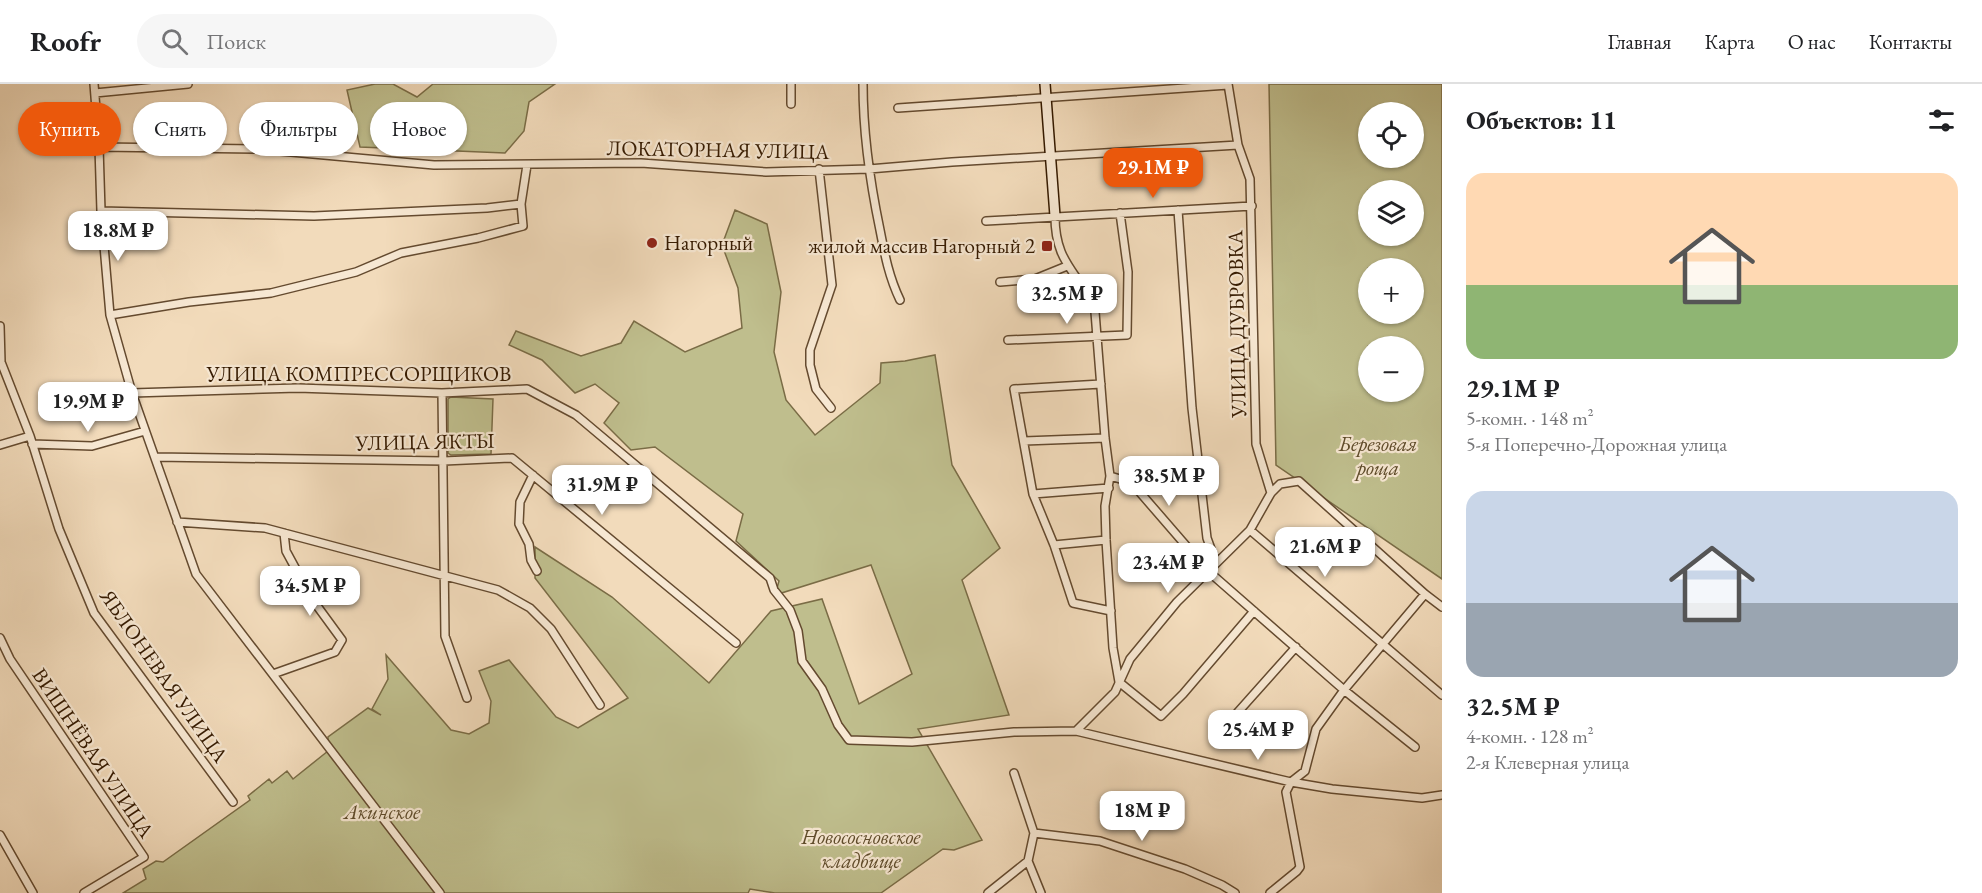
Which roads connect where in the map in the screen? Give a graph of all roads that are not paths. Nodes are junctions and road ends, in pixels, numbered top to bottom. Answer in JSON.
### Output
{"nodes":[{"id":1,"x":94,"y":84,"type":"edge"},
{"id":2,"x":188,"y":84,"type":"edge"},
{"id":3,"x":791,"y":84,"type":"edge"},
{"id":4,"x":863,"y":84,"type":"edge"},
{"id":5,"x":1046,"y":84,"type":"edge"},
{"id":6,"x":1228,"y":84,"type":"edge"},
{"id":7,"x":95,"y":93,"type":"junction"},
{"id":8,"x":1047,"y":98,"type":"junction"},
{"id":9,"x":96,"y":102,"type":"edge"},
{"id":10,"x":791,"y":104,"type":"dead end"},
{"id":11,"x":898,"y":108,"type":"dead end"},
{"id":12,"x":1238,"y":145,"type":"junction"},
{"id":13,"x":121,"y":147,"type":"edge"},
{"id":14,"x":99,"y":156,"type":"edge"},
{"id":15,"x":1052,"y":157,"type":"junction"},
{"id":16,"x":527,"y":165,"type":"junction"},
{"id":17,"x":869,"y":169,"type":"junction"},
{"id":18,"x":819,"y":170,"type":"junction"},
{"id":19,"x":521,"y":204,"type":"junction"},
{"id":20,"x":1252,"y":206,"type":"junction"},
{"id":21,"x":1178,"y":210,"type":"junction"},
{"id":22,"x":100,"y":211,"type":"junction"},
{"id":23,"x":1120,"y":213,"type":"junction"},
{"id":24,"x":1055,"y":216,"type":"junction"},
{"id":25,"x":986,"y":221,"type":"dead end"},
{"id":26,"x":1067,"y":266,"type":"junction"},
{"id":27,"x":1000,"y":282,"type":"dead end"},
{"id":28,"x":900,"y":300,"type":"dead end"},
{"id":29,"x":110,"y":315,"type":"junction"},
{"id":30,"x":0,"y":326,"type":"edge"},
{"id":31,"x":1098,"y":336,"type":"junction"},
{"id":32,"x":1008,"y":340,"type":"dead end"},
{"id":33,"x":1101,"y":384,"type":"junction"},
{"id":34,"x":132,"y":393,"type":"junction"},
{"id":35,"x":442,"y":393,"type":"junction"},
{"id":36,"x":831,"y":408,"type":"dead end"},
{"id":37,"x":145,"y":431,"type":"junction"},
{"id":38,"x":1105,"y":438,"type":"junction"},
{"id":39,"x":31,"y":440,"type":"junction"},
{"id":40,"x":1024,"y":441,"type":"junction"},
{"id":41,"x":0,"y":445,"type":"edge"},
{"id":42,"x":155,"y":457,"type":"junction"},
{"id":43,"x":444,"y":461,"type":"junction"},
{"id":44,"x":533,"y":475,"type":"junction"},
{"id":45,"x":1110,"y":476,"type":"junction"},
{"id":46,"x":1109,"y":488,"type":"junction"},
{"id":47,"x":1271,"y":493,"type":"junction"},
{"id":48,"x":1033,"y":494,"type":"junction"},
{"id":49,"x":177,"y":522,"type":"junction"},
{"id":50,"x":1251,"y":530,"type":"junction"},
{"id":51,"x":284,"y":533,"type":"junction"},
{"id":52,"x":1106,"y":540,"type":"junction"},
{"id":53,"x":1054,"y":546,"type":"junction"},
{"id":54,"x":1216,"y":563,"type":"junction"},
{"id":55,"x":537,"y":571,"type":"dead end"},
{"id":56,"x":1208,"y":571,"type":"junction"},
{"id":57,"x":444,"y":575,"type":"junction"},
{"id":58,"x":1425,"y":594,"type":"junction"},
{"id":59,"x":1442,"y":607,"type":"edge"},
{"id":60,"x":1111,"y":611,"type":"junction"},
{"id":61,"x":1254,"y":612,"type":"junction"},
{"id":62,"x":0,"y":638,"type":"edge"},
{"id":63,"x":736,"y":643,"type":"dead end"},
{"id":64,"x":1383,"y":645,"type":"junction"},
{"id":65,"x":1296,"y":647,"type":"junction"},
{"id":66,"x":273,"y":674,"type":"junction"},
{"id":67,"x":1119,"y":682,"type":"junction"},
{"id":68,"x":1344,"y":690,"type":"junction"},
{"id":69,"x":1442,"y":695,"type":"edge"},
{"id":70,"x":467,"y":698,"type":"dead end"},
{"id":71,"x":600,"y":705,"type":"dead end"},
{"id":72,"x":1076,"y":731,"type":"junction"},
{"id":73,"x":1221,"y":731,"type":"dead end"},
{"id":74,"x":1415,"y":747,"type":"dead end"},
{"id":75,"x":1014,"y":773,"type":"dead end"},
{"id":76,"x":1291,"y":782,"type":"junction"},
{"id":77,"x":1442,"y":795,"type":"edge"},
{"id":78,"x":233,"y":802,"type":"dead end"},
{"id":79,"x":1034,"y":833,"type":"junction"},
{"id":80,"x":0,"y":835,"type":"edge"},
{"id":81,"x":1028,"y":861,"type":"junction"},
{"id":82,"x":33,"y":893,"type":"edge"},
{"id":83,"x":84,"y":893,"type":"edge"},
{"id":84,"x":440,"y":893,"type":"edge"},
{"id":85,"x":988,"y":893,"type":"edge"},
{"id":86,"x":1041,"y":893,"type":"edge"},
{"id":87,"x":1235,"y":893,"type":"edge"},
{"id":88,"x":1270,"y":893,"type":"edge"}],
"edges":[{"from":1,"to":7,"type":"street"},
{"from":2,"to":7,"type":"street"},
{"from":3,"to":10,"type":"street"},
{"from":4,"to":17,"type":"street"},
{"from":5,"to":8,"type":"street"},
{"from":6,"to":8,"type":"street"},
{"from":6,"to":12,"type":"street","name":"УЛИЦА ДУБРОВКА"},
{"from":7,"to":9,"type":"street"},
{"from":8,"to":11,"type":"street"},
{"from":8,"to":15,"type":"street"},
{"from":12,"to":15,"type":"street","name":"ЛОКАТОРНАЯ УЛИЦА"},
{"from":12,"to":20,"type":"street","name":"УЛИЦА ДУБРОВКА"},
{"from":13,"to":16,"type":"street","name":"ЛОКАТОРНАЯ УЛИЦА"},
{"from":14,"to":22,"type":"street"},
{"from":15,"to":17,"type":"street","name":"ЛОКАТОРНАЯ УЛИЦА"},
{"from":15,"to":24,"type":"street"},
{"from":16,"to":18,"type":"street","name":"ЛОКАТОРНАЯ УЛИЦА"},
{"from":16,"to":19,"type":"street"},
{"from":17,"to":18,"type":"street","name":"ЛОКАТОРНАЯ УЛИЦА"},
{"from":17,"to":28,"type":"street"},
{"from":18,"to":36,"type":"street"},
{"from":19,"to":22,"type":"street"},
{"from":19,"to":29,"type":"street"},
{"from":20,"to":21,"type":"street"},
{"from":20,"to":47,"type":"street","name":"УЛИЦА ДУБРОВКА"},
{"from":21,"to":23,"type":"street"},
{"from":21,"to":54,"type":"street"},
{"from":22,"to":29,"type":"street"},
{"from":23,"to":24,"type":"street"},
{"from":23,"to":31,"type":"street"},
{"from":24,"to":25,"type":"street"},
{"from":24,"to":26,"type":"street"},
{"from":26,"to":27,"type":"street"},
{"from":26,"to":31,"type":"street"},
{"from":29,"to":34,"type":"street"},
{"from":30,"to":39,"type":"street","name":"ЯБЛОНЕВАЯ УЛИЦА"},
{"from":31,"to":32,"type":"street"},
{"from":31,"to":33,"type":"street"},
{"from":33,"to":38,"type":"street"},
{"from":33,"to":40,"type":"street"},
{"from":34,"to":35,"type":"street","name":"УЛИЦА КОМПРЕССОРЩИКОВ"},
{"from":34,"to":37,"type":"street"},
{"from":35,"to":43,"type":"street"},
{"from":35,"to":72,"type":"street","name":"УЛИЦА КОМПРЕССОРЩИКОВ"},
{"from":37,"to":39,"type":"street"},
{"from":37,"to":42,"type":"street"},
{"from":38,"to":40,"type":"street"},
{"from":38,"to":45,"type":"street"},
{"from":39,"to":41,"type":"street"},
{"from":39,"to":78,"type":"street","name":"ЯБЛОНЕВАЯ УЛИЦА"},
{"from":40,"to":48,"type":"street"},
{"from":42,"to":43,"type":"street","name":"УЛИЦА ЯКТЫ"},
{"from":42,"to":49,"type":"street"},
{"from":43,"to":44,"type":"street","name":"УЛИЦА ЯКТЫ"},
{"from":43,"to":57,"type":"street"},
{"from":44,"to":55,"type":"street"},
{"from":44,"to":63,"type":"street","name":"УЛИЦА ЯКТЫ"},
{"from":45,"to":46,"type":"street"},
{"from":45,"to":56,"type":"street"},
{"from":46,"to":48,"type":"street"},
{"from":46,"to":52,"type":"street"},
{"from":47,"to":50,"type":"street"},
{"from":47,"to":58,"type":"street"},
{"from":48,"to":53,"type":"street"},
{"from":49,"to":51,"type":"street"},
{"from":49,"to":66,"type":"street"},
{"from":50,"to":54,"type":"street"},
{"from":50,"to":64,"type":"street"},
{"from":51,"to":57,"type":"street"},
{"from":51,"to":66,"type":"street"},
{"from":52,"to":53,"type":"street"},
{"from":52,"to":60,"type":"street"},
{"from":53,"to":60,"type":"street"},
{"from":54,"to":56,"type":"street"},
{"from":56,"to":61,"type":"street"},
{"from":56,"to":67,"type":"street"},
{"from":57,"to":70,"type":"street"},
{"from":57,"to":71,"type":"street"},
{"from":58,"to":59,"type":"street"},
{"from":58,"to":64,"type":"street"},
{"from":60,"to":67,"type":"street"},
{"from":61,"to":65,"type":"street"},
{"from":61,"to":67,"type":"street"},
{"from":62,"to":83,"type":"street","name":"ВИШНЁВАЯ УЛИЦА"},
{"from":64,"to":68,"type":"street"},
{"from":64,"to":69,"type":"street"},
{"from":65,"to":68,"type":"street"},
{"from":65,"to":73,"type":"street"},
{"from":66,"to":84,"type":"street"},
{"from":67,"to":72,"type":"street"},
{"from":68,"to":74,"type":"street"},
{"from":68,"to":76,"type":"street"},
{"from":72,"to":76,"type":"street"},
{"from":75,"to":79,"type":"street"},
{"from":76,"to":77,"type":"street"},
{"from":76,"to":88,"type":"street"},
{"from":79,"to":81,"type":"street"},
{"from":79,"to":87,"type":"street"},
{"from":80,"to":82,"type":"street"},
{"from":81,"to":85,"type":"street"},
{"from":81,"to":86,"type":"street"}]}
